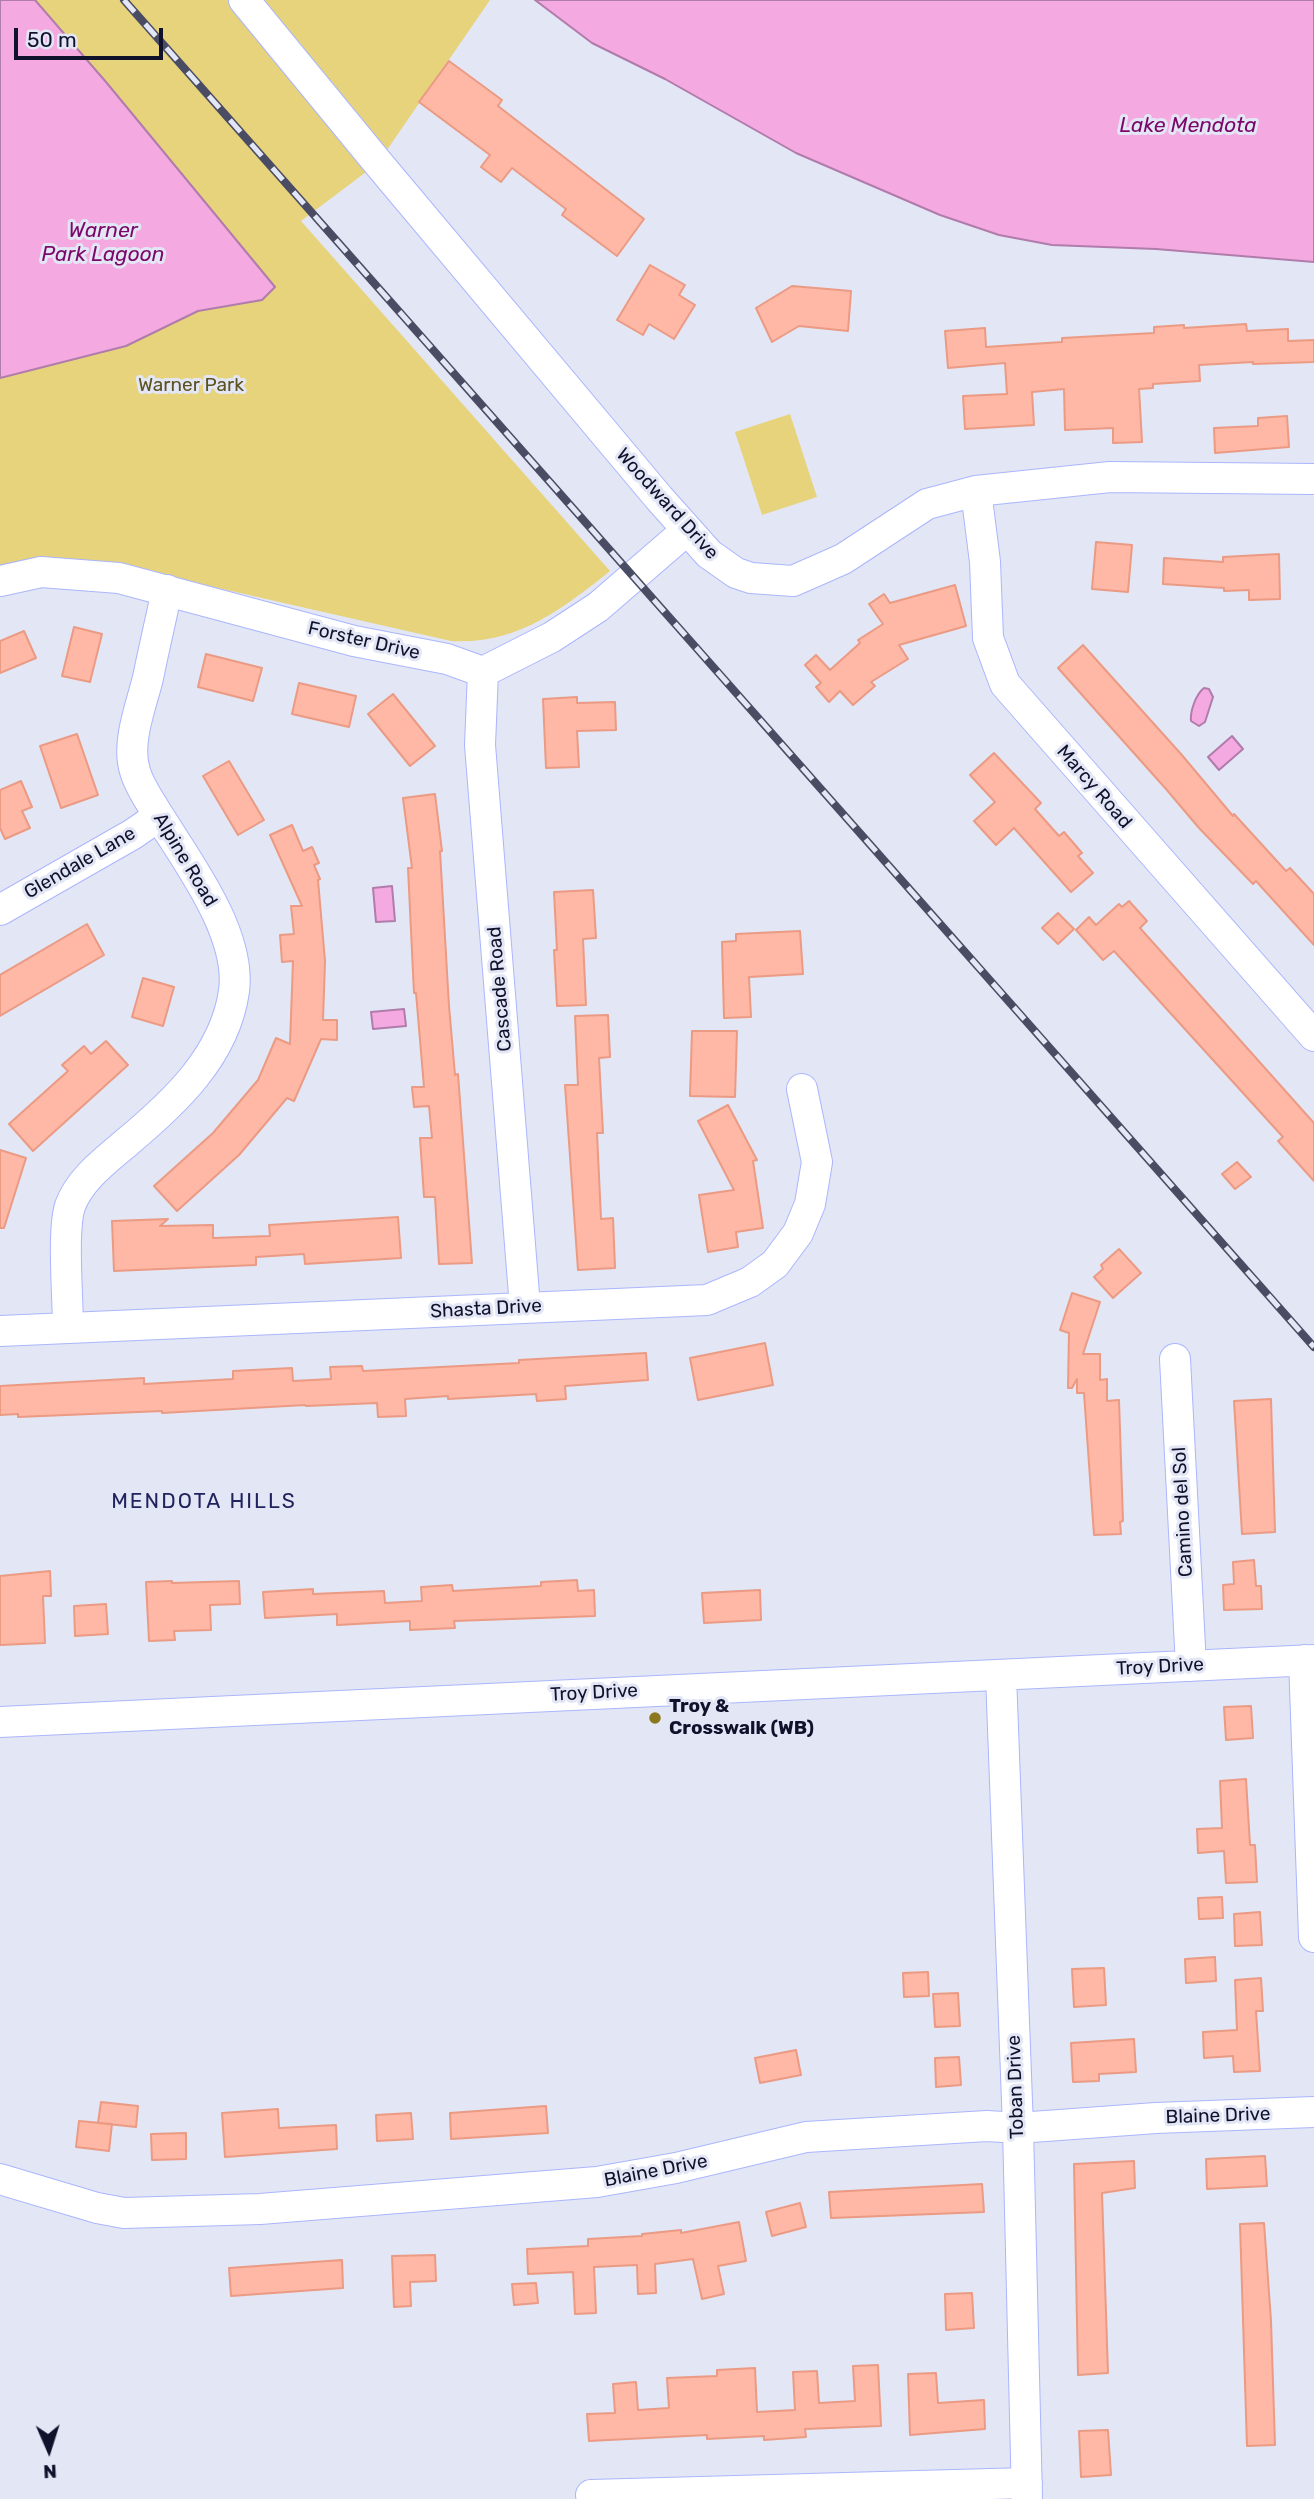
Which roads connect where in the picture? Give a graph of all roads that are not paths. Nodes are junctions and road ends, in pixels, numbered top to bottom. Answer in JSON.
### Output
{"nodes":[{"id":1,"x":244,"y":0,"type":"edge"},
{"id":2,"x":1314,"y":479,"type":"edge"},
{"id":3,"x":976,"y":491,"type":"junction"},
{"id":4,"x":687,"y":530,"type":"junction"},
{"id":5,"x":0,"y":581,"type":"edge"},
{"id":6,"x":167,"y":590,"type":"junction"},
{"id":7,"x":484,"y":672,"type":"junction"},
{"id":8,"x":159,"y":816,"type":"junction"},
{"id":9,"x":0,"y":910,"type":"edge"},
{"id":10,"x":1314,"y":1036,"type":"edge"},
{"id":11,"x":802,"y":1089,"type":"dead end"},
{"id":12,"x":524,"y":1307,"type":"junction"},
{"id":13,"x":68,"y":1328,"type":"junction"},
{"id":14,"x":0,"y":1331,"type":"edge"},
{"id":15,"x":1175,"y":1359,"type":"dead end"},
{"id":16,"x":1309,"y":1660,"type":"edge"},
{"id":17,"x":1191,"y":1666,"type":"junction"},
{"id":18,"x":1001,"y":1675,"type":"junction"},
{"id":19,"x":0,"y":1722,"type":"edge"},
{"id":20,"x":1314,"y":1927,"type":"edge"},
{"id":21,"x":1314,"y":1937,"type":"edge"},
{"id":22,"x":1314,"y":2112,"type":"edge"},
{"id":23,"x":1018,"y":2128,"type":"junction"},
{"id":24,"x":0,"y":2179,"type":"edge"},
{"id":25,"x":1027,"y":2491,"type":"edge"},
{"id":26,"x":591,"y":2495,"type":"dead end"}],
"edges":[{"from":1,"to":4,"type":"street","name":"Woodward Drive"},
{"from":2,"to":3,"type":"street","name":"Woodward Drive"},
{"from":3,"to":4,"type":"street","name":"Woodward Drive"},
{"from":3,"to":10,"type":"street","name":"Marcy Road"},
{"from":4,"to":7,"type":"street"},
{"from":5,"to":6,"type":"street","name":"Forster Drive"},
{"from":6,"to":7,"type":"street","name":"Forster Drive"},
{"from":6,"to":8,"type":"street","name":"Alpine Road"},
{"from":7,"to":12,"type":"street","name":"Cascade Road"},
{"from":8,"to":9,"type":"street","name":"Glendale Lane"},
{"from":8,"to":13,"type":"street","name":"Alpine Road"},
{"from":11,"to":12,"type":"street","name":"Shasta Drive"},
{"from":12,"to":13,"type":"street","name":"Shasta Drive"},
{"from":13,"to":14,"type":"street","name":"Shasta Drive"},
{"from":15,"to":17,"type":"street","name":"Camino del Sol"},
{"from":16,"to":17,"type":"street","name":"Troy Drive"},
{"from":16,"to":20,"type":"street"},
{"from":17,"to":18,"type":"street","name":"Troy Drive"},
{"from":18,"to":19,"type":"street","name":"Troy Drive"},
{"from":18,"to":23,"type":"street","name":"Toban Drive"},
{"from":20,"to":21,"type":"street"},
{"from":22,"to":23,"type":"street","name":"Blaine Drive"},
{"from":23,"to":24,"type":"street","name":"Blaine Drive"},
{"from":23,"to":25,"type":"street","name":"Toban Drive"},
{"from":25,"to":26,"type":"street"}]}
